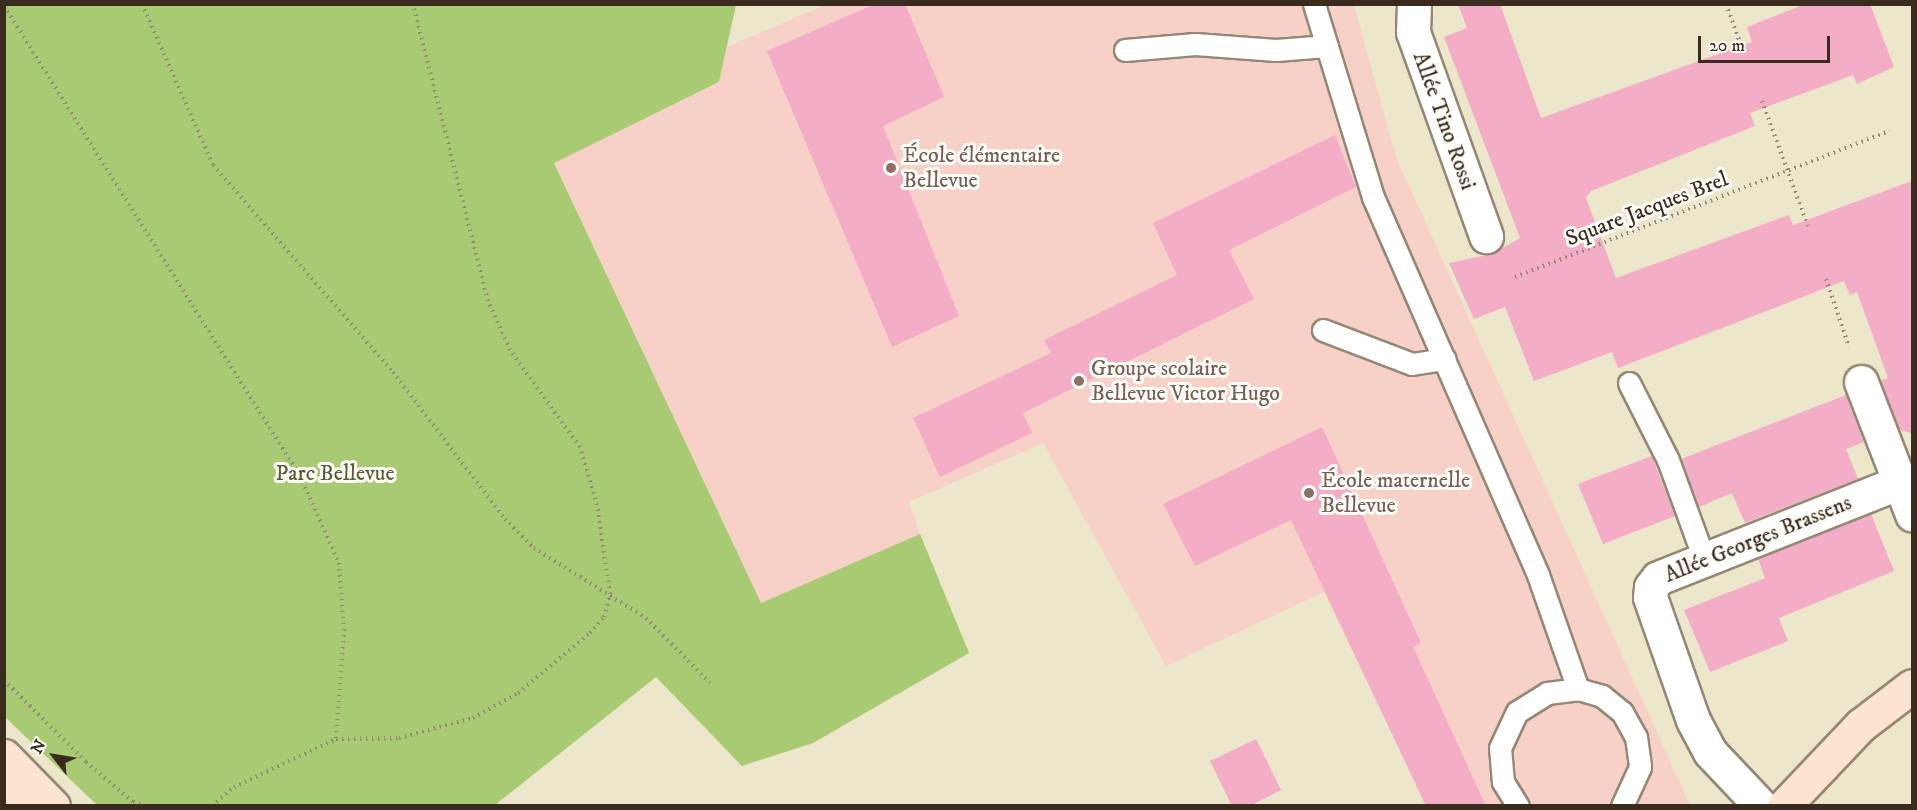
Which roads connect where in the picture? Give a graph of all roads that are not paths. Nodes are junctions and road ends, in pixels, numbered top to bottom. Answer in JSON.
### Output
{"nodes":[{"id":1,"x":1314,"y":4,"type":"edge"},
{"id":2,"x":1414,"y":4,"type":"edge"},
{"id":3,"x":1327,"y":46,"type":"junction"},
{"id":4,"x":1125,"y":50,"type":"dead end"},
{"id":5,"x":1486,"y":236,"type":"dead end"},
{"id":6,"x":1323,"y":330,"type":"dead end"},
{"id":7,"x":1445,"y":359,"type":"junction"},
{"id":8,"x":1861,"y":382,"type":"road end"},
{"id":9,"x":1629,"y":383,"type":"dead end"},
{"id":10,"x":1900,"y":482,"type":"junction"},
{"id":11,"x":1912,"y":514,"type":"edge"},
{"id":12,"x":1704,"y":560,"type":"junction"},
{"id":13,"x":1912,"y":686,"type":"edge"},
{"id":14,"x":1578,"y":689,"type":"junction"},
{"id":15,"x":4,"y":756,"type":"edge"},
{"id":16,"x":4,"y":796,"type":"edge"},
{"id":17,"x":12,"y":806,"type":"edge"},
{"id":18,"x":53,"y":806,"type":"edge"},
{"id":19,"x":1518,"y":806,"type":"edge"},
{"id":20,"x":1622,"y":806,"type":"edge"},
{"id":21,"x":1761,"y":806,"type":"edge"},
{"id":22,"x":1784,"y":806,"type":"edge"}],
"edges":[{"from":1,"to":3,"type":"lane"},
{"from":2,"to":5,"type":"street","name":"Allée Tino Rossi"},
{"from":3,"to":4,"type":"lane"},
{"from":3,"to":7,"type":"lane"},
{"from":6,"to":7,"type":"lane"},
{"from":7,"to":14,"type":"lane"},
{"from":8,"to":10,"type":"street"},
{"from":9,"to":12,"type":"lane"},
{"from":10,"to":11,"type":"street"},
{"from":10,"to":12,"type":"street","name":"Allée Georges Brassens"},
{"from":12,"to":21,"type":"street","name":"Allée Georges Brassens"},
{"from":13,"to":22,"type":"street"},
{"from":14,"to":19,"type":"lane"},
{"from":14,"to":20,"type":"lane"},
{"from":15,"to":18,"type":"street"},
{"from":16,"to":17,"type":"street"}]}
